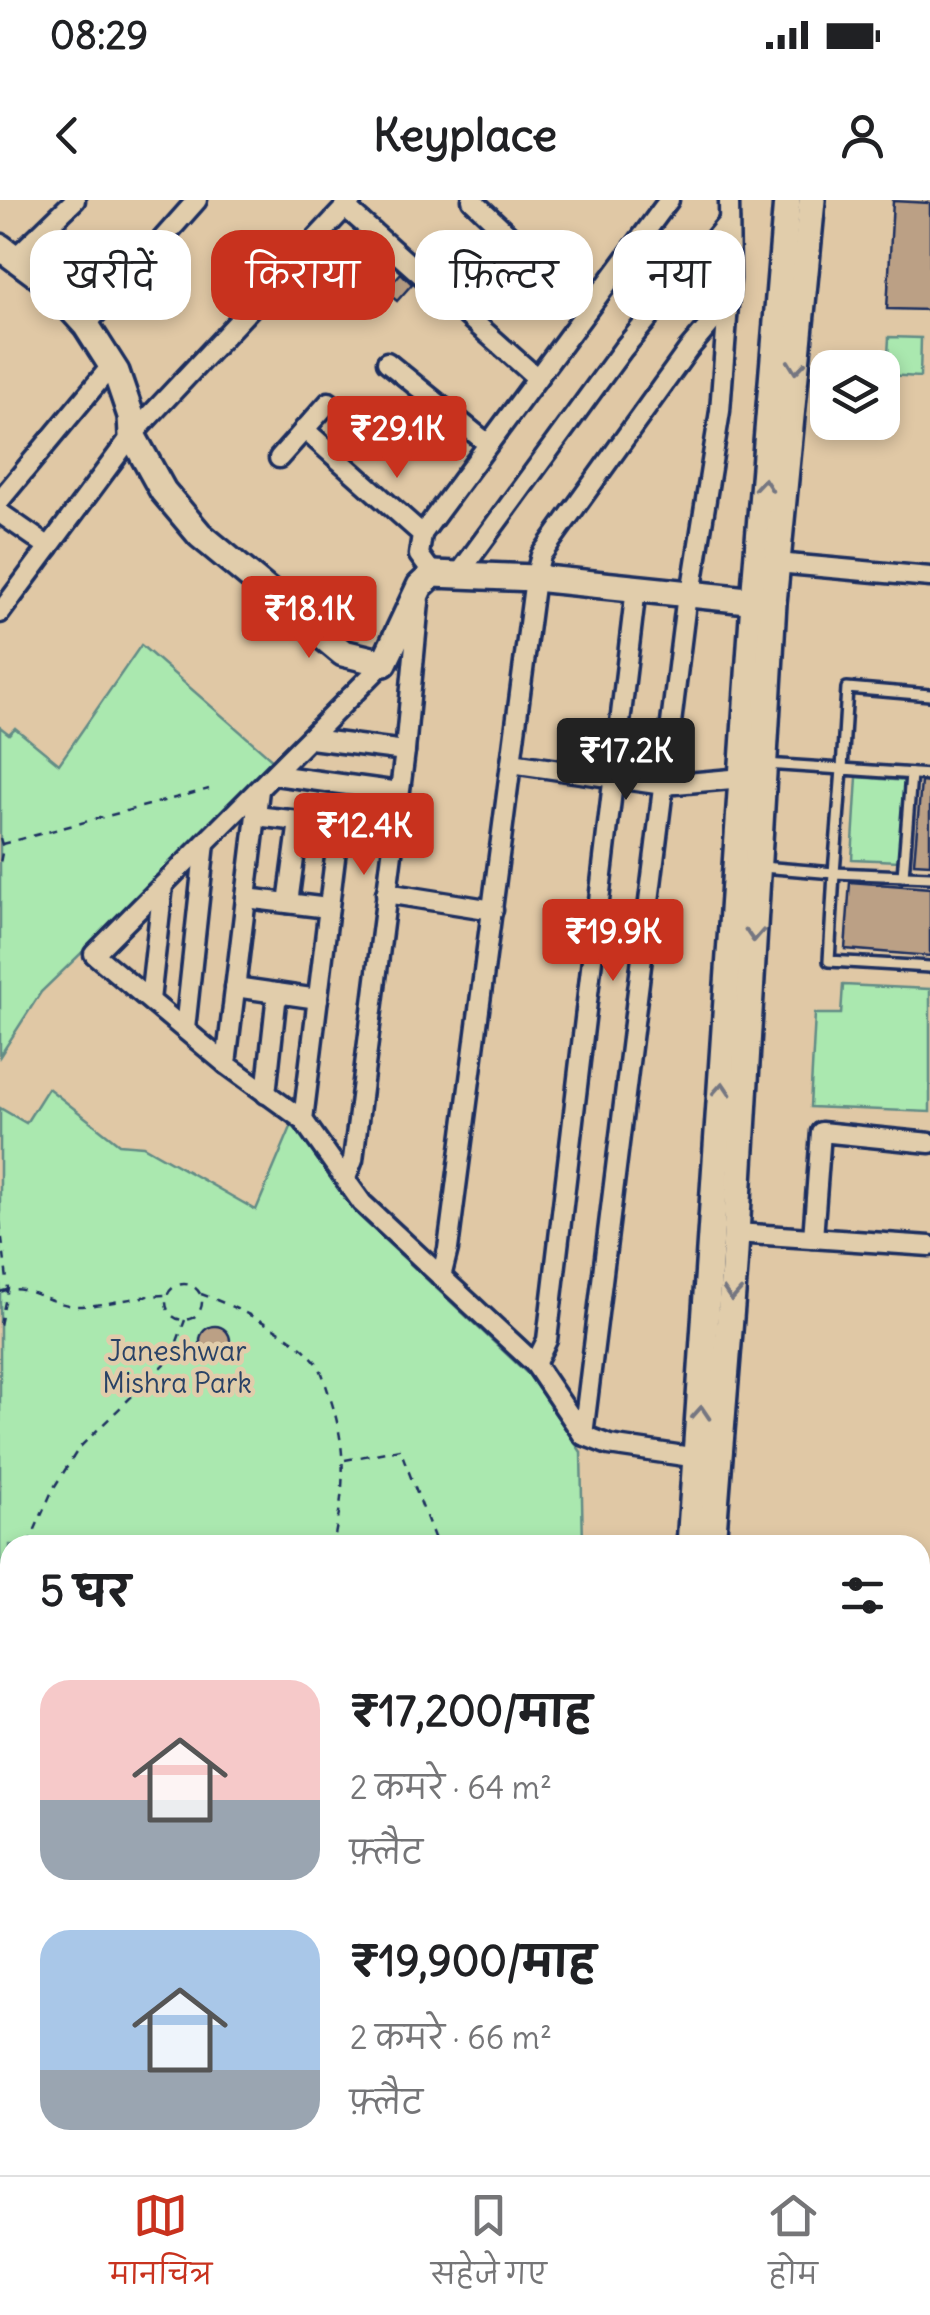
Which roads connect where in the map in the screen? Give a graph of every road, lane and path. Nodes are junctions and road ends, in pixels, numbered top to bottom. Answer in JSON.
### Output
{"nodes":[{"id":1,"x":75,"y":200,"type":"edge"},
{"id":2,"x":197,"y":200,"type":"edge"},
{"id":3,"x":472,"y":200,"type":"edge"},
{"id":4,"x":669,"y":200,"type":"edge"},
{"id":5,"x":729,"y":200,"type":"edge"},
{"id":6,"x":787,"y":200,"type":"edge"},
{"id":7,"x":812,"y":200,"type":"edge"},
{"id":8,"x":348,"y":204,"type":"edge"},
{"id":9,"x":729,"y":221,"type":"junction"},
{"id":10,"x":504,"y":230,"type":"edge"},
{"id":11,"x":729,"y":230,"type":"edge"},
{"id":12,"x":8,"y":252,"type":"edge"},
{"id":13,"x":714,"y":320,"type":"edge"},
{"id":14,"x":727,"y":320,"type":"edge"},
{"id":15,"x":86,"y":325,"type":"junction"},
{"id":16,"x":387,"y":362,"type":"dead end"},
{"id":17,"x":112,"y":365,"type":"junction"},
{"id":18,"x":537,"y":378,"type":"junction"},
{"id":19,"x":329,"y":402,"type":"dead end"},
{"id":20,"x":304,"y":429,"type":"junction"},
{"id":21,"x":132,"y":434,"type":"junction"},
{"id":22,"x":488,"y":444,"type":"junction"},
{"id":23,"x":278,"y":458,"type":"dead end"},
{"id":24,"x":0,"y":500,"type":"edge"},
{"id":25,"x":0,"y":513,"type":"edge"},
{"id":26,"x":422,"y":534,"type":"junction"},
{"id":27,"x":49,"y":547,"type":"junction"},
{"id":28,"x":767,"y":562,"type":"junction"},
{"id":29,"x":535,"y":578,"type":"junction"},
{"id":30,"x":930,"y":578,"type":"edge"},
{"id":31,"x":437,"y":579,"type":"junction"},
{"id":32,"x":636,"y":588,"type":"junction"},
{"id":33,"x":689,"y":594,"type":"junction"},
{"id":34,"x":764,"y":602,"type":"junction"},
{"id":35,"x":0,"y":613,"type":"edge"},
{"id":36,"x":384,"y":664,"type":"junction"},
{"id":37,"x":930,"y":695,"type":"edge"},
{"id":38,"x":311,"y":739,"type":"junction"},
{"id":39,"x":404,"y":752,"type":"junction"},
{"id":40,"x":510,"y":763,"type":"junction"},
{"id":41,"x":842,"y":769,"type":"junction"},
{"id":42,"x":753,"y":771,"type":"junction"},
{"id":43,"x":911,"y":774,"type":"junction"},
{"id":44,"x":275,"y":775,"type":"junction"},
{"id":45,"x":930,"y":775,"type":"edge"},
{"id":46,"x":614,"y":778,"type":"junction"},
{"id":47,"x":664,"y":785,"type":"junction"},
{"id":48,"x":209,"y":789,"type":"dead end"},
{"id":49,"x":259,"y":790,"type":"junction"},
{"id":50,"x":399,"y":792,"type":"junction"},
{"id":51,"x":256,"y":816,"type":"junction"},
{"id":52,"x":299,"y":820,"type":"junction"},
{"id":53,"x":339,"y":825,"type":"junction"},
{"id":54,"x":394,"y":832,"type":"junction"},
{"id":55,"x":0,"y":838,"type":"edge"},
{"id":56,"x":206,"y":843,"type":"junction"},
{"id":57,"x":2,"y":844,"type":"edge"},
{"id":58,"x":0,"y":863,"type":"edge"},
{"id":59,"x":758,"y":867,"type":"junction"},
{"id":60,"x":834,"y":873,"type":"junction"},
{"id":61,"x":903,"y":876,"type":"junction"},
{"id":62,"x":930,"y":878,"type":"edge"},
{"id":63,"x":163,"y":886,"type":"junction"},
{"id":64,"x":386,"y":893,"type":"junction"},
{"id":65,"x":246,"y":898,"type":"junction"},
{"id":66,"x":288,"y":903,"type":"junction"},
{"id":67,"x":328,"y":908,"type":"junction"},
{"id":68,"x":493,"y":910,"type":"junction"},
{"id":69,"x":930,"y":968,"type":"edge"},
{"id":70,"x":235,"y":987,"type":"junction"},
{"id":71,"x":277,"y":993,"type":"junction"},
{"id":72,"x":318,"y":998,"type":"junction"},
{"id":73,"x":150,"y":1000,"type":"junction"},
{"id":74,"x":185,"y":1029,"type":"junction"},
{"id":75,"x":226,"y":1064,"type":"junction"},
{"id":76,"x":266,"y":1094,"type":"junction"},
{"id":77,"x":302,"y":1120,"type":"junction"},
{"id":78,"x":930,"y":1142,"type":"edge"},
{"id":79,"x":346,"y":1178,"type":"junction"},
{"id":80,"x":0,"y":1222,"type":"edge"},
{"id":81,"x":736,"y":1233,"type":"junction"},
{"id":82,"x":813,"y":1238,"type":"junction"},
{"id":83,"x":930,"y":1246,"type":"edge"},
{"id":84,"x":441,"y":1277,"type":"junction"},
{"id":85,"x":8,"y":1288,"type":"junction"},
{"id":86,"x":0,"y":1292,"type":"edge"},
{"id":87,"x":201,"y":1294,"type":"junction"},
{"id":88,"x":167,"y":1295,"type":"junction"},
{"id":89,"x":184,"y":1320,"type":"junction"},
{"id":90,"x":0,"y":1325,"type":"edge"},
{"id":91,"x":535,"y":1364,"type":"junction"},
{"id":92,"x":583,"y":1434,"type":"junction"},
{"id":93,"x":698,"y":1458,"type":"junction"},
{"id":94,"x":344,"y":1460,"type":"junction"},
{"id":95,"x":32,"y":1535,"type":"edge"},
{"id":96,"x":335,"y":1535,"type":"edge"},
{"id":97,"x":433,"y":1535,"type":"edge"},
{"id":98,"x":691,"y":1535,"type":"edge"},
{"id":99,"x":713,"y":1535,"type":"edge"}],
"edges":[{"from":1,"to":12,"type":"street"},
{"from":2,"to":15,"type":"street"},
{"from":3,"to":10,"type":"street"},
{"from":4,"to":18,"type":"street"},
{"from":5,"to":9,"type":"street"},
{"from":28,"to":6,"type":"street","one_way":true},
{"from":7,"to":28,"type":"street","one_way":true},
{"from":8,"to":18,"type":"street"},
{"from":8,"to":21,"type":"street"},
{"from":9,"to":11,"type":"street"},
{"from":9,"to":31,"type":"street"},
{"from":12,"to":15,"type":"street"},
{"from":13,"to":29,"type":"street"},
{"from":14,"to":33,"type":"street"},
{"from":15,"to":17,"type":"street"},
{"from":16,"to":22,"type":"street"},
{"from":17,"to":21,"type":"street"},
{"from":17,"to":24,"type":"street"},
{"from":18,"to":22,"type":"street"},
{"from":19,"to":20,"type":"street"},
{"from":20,"to":23,"type":"street"},
{"from":20,"to":26,"type":"street"},
{"from":21,"to":27,"type":"street"},
{"from":21,"to":36,"type":"street"},
{"from":22,"to":26,"type":"street"},
{"from":25,"to":27,"type":"street"},
{"from":26,"to":31,"type":"street"},
{"from":27,"to":35,"type":"street"},
{"from":28,"to":30,"type":"street"},
{"from":28,"to":34,"type":"street"},
{"from":29,"to":31,"type":"street"},
{"from":29,"to":32,"type":"street"},
{"from":29,"to":40,"type":"street"},
{"from":31,"to":36,"type":"street"},
{"from":31,"to":39,"type":"street"},
{"from":32,"to":33,"type":"street"},
{"from":32,"to":46,"type":"street"},
{"from":33,"to":34,"type":"street"},
{"from":33,"to":47,"type":"street"},
{"from":34,"to":42,"type":"street"},
{"from":36,"to":38,"type":"street"},
{"from":37,"to":41,"type":"lane"},
{"from":38,"to":39,"type":"street"},
{"from":38,"to":44,"type":"street"},
{"from":39,"to":50,"type":"street"},
{"from":40,"to":46,"type":"street"},
{"from":40,"to":68,"type":"street"},
{"from":41,"to":42,"type":"lane"},
{"from":41,"to":43,"type":"lane"},
{"from":41,"to":60,"type":"lane"},
{"from":42,"to":47,"type":"street"},
{"from":42,"to":59,"type":"street"},
{"from":93,"to":42,"type":"street","one_way":true},
{"from":43,"to":45,"type":"lane"},
{"from":43,"to":61,"type":"lane"},
{"from":44,"to":49,"type":"street"},
{"from":44,"to":50,"type":"street"},
{"from":46,"to":47,"type":"street"},
{"from":46,"to":91,"type":"street"},
{"from":47,"to":92,"type":"street"},
{"from":48,"to":57,"type":"path"},
{"from":49,"to":51,"type":"street"},
{"from":49,"to":56,"type":"street"},
{"from":50,"to":54,"type":"street"},
{"from":51,"to":52,"type":"street"},
{"from":51,"to":65,"type":"street"},
{"from":52,"to":53,"type":"street"},
{"from":52,"to":66,"type":"street"},
{"from":53,"to":54,"type":"street"},
{"from":53,"to":67,"type":"street"},
{"from":54,"to":64,"type":"street"},
{"from":55,"to":57,"type":"path"},
{"from":56,"to":63,"type":"street"},
{"from":56,"to":74,"type":"street"},
{"from":57,"to":58,"type":"path"},
{"from":59,"to":60,"type":"lane"},
{"from":59,"to":81,"type":"street","one_way":true},
{"from":60,"to":61,"type":"lane"},
{"from":60,"to":69,"type":"lane"},
{"from":61,"to":62,"type":"lane"},
{"from":63,"to":73,"type":"street"},
{"from":63,"to":73,"type":"street"},
{"from":64,"to":68,"type":"street"},
{"from":64,"to":79,"type":"street"},
{"from":65,"to":66,"type":"street"},
{"from":65,"to":70,"type":"street"},
{"from":66,"to":67,"type":"street"},
{"from":67,"to":72,"type":"street"},
{"from":68,"to":84,"type":"street"},
{"from":70,"to":71,"type":"street"},
{"from":70,"to":75,"type":"street"},
{"from":71,"to":72,"type":"street"},
{"from":71,"to":76,"type":"street"},
{"from":72,"to":77,"type":"street"},
{"from":73,"to":74,"type":"street"},
{"from":74,"to":75,"type":"street"},
{"from":75,"to":76,"type":"street"},
{"from":76,"to":77,"type":"street"},
{"from":77,"to":79,"type":"street"},
{"from":78,"to":82,"type":"street"},
{"from":79,"to":84,"type":"street"},
{"from":80,"to":85,"type":"path"},
{"from":81,"to":82,"type":"street"},
{"from":81,"to":99,"type":"street","one_way":true},
{"from":82,"to":83,"type":"street"},
{"from":84,"to":91,"type":"street"},
{"from":85,"to":86,"type":"path"},
{"from":85,"to":88,"type":"path"},
{"from":85,"to":90,"type":"path"},
{"from":87,"to":88,"type":"path"},
{"from":87,"to":89,"type":"path"},
{"from":87,"to":94,"type":"path"},
{"from":88,"to":89,"type":"path"},
{"from":89,"to":95,"type":"path"},
{"from":91,"to":92,"type":"street"},
{"from":92,"to":93,"type":"street"},
{"from":93,"to":98,"type":"street"},
{"from":94,"to":96,"type":"path"},
{"from":94,"to":97,"type":"path"}]}
